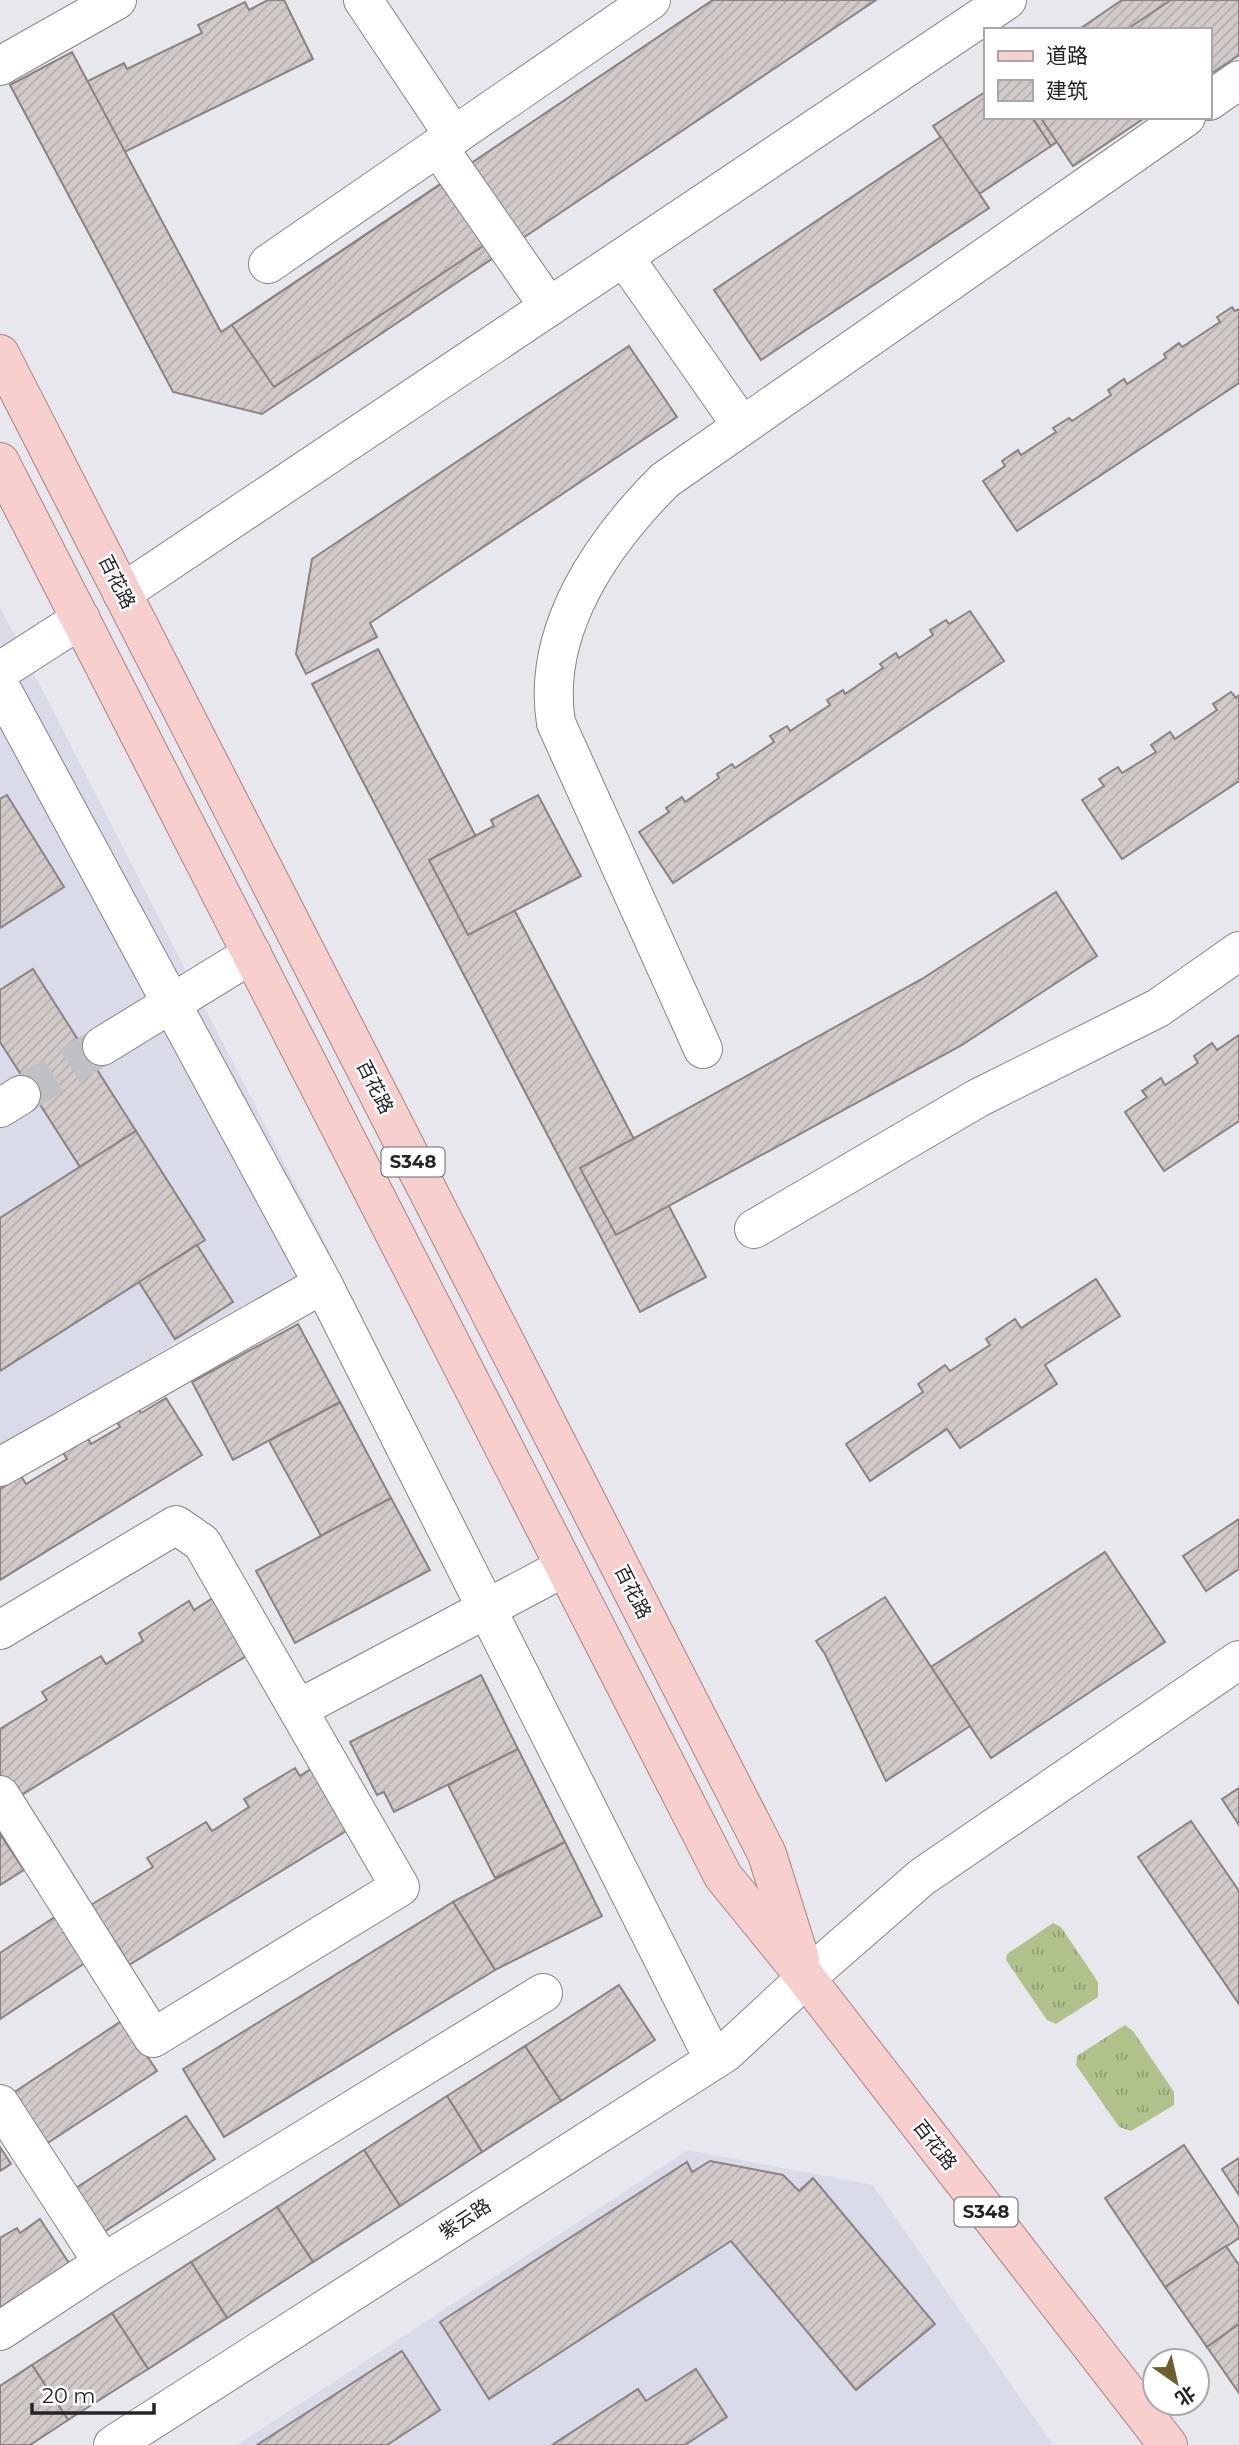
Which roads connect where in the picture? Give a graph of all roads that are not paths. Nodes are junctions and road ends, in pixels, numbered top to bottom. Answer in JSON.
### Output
{"nodes":[{"id":1,"x":117,"y":0,"type":"edge"},
{"id":2,"x":363,"y":0,"type":"edge"},
{"id":3,"x":652,"y":0,"type":"edge"},
{"id":4,"x":1007,"y":0,"type":"edge"},
{"id":5,"x":0,"y":66,"type":"edge"},
{"id":6,"x":1239,"y":80,"type":"edge"},
{"id":7,"x":1211,"y":100,"type":"edge"},
{"id":8,"x":1183,"y":119,"type":"edge"},
{"id":9,"x":446,"y":141,"type":"junction"},
{"id":10,"x":624,"y":257,"type":"junction"},
{"id":11,"x":268,"y":264,"type":"dead end"},
{"id":12,"x":549,"y":307,"type":"junction"},
{"id":13,"x":0,"y":354,"type":"edge"},
{"id":14,"x":742,"y":426,"type":"junction"},
{"id":15,"x":0,"y":462,"type":"edge"},
{"id":16,"x":122,"y":593,"type":"junction"},
{"id":17,"x":80,"y":619,"type":"junction"},
{"id":18,"x":0,"y":671,"type":"edge"},
{"id":19,"x":0,"y":686,"type":"edge"},
{"id":20,"x":1239,"y":951,"type":"edge"},
{"id":21,"x":252,"y":954,"type":"junction"},
{"id":22,"x":171,"y":1003,"type":"junction"},
{"id":23,"x":102,"y":1046,"type":"tunnel mouth"},
{"id":24,"x":703,"y":1049,"type":"dead end"},
{"id":25,"x":754,"y":1229,"type":"dead end"},
{"id":26,"x":323,"y":1284,"type":"junction"},
{"id":27,"x":0,"y":1467,"type":"edge"},
{"id":28,"x":565,"y":1567,"type":"junction"},
{"id":29,"x":486,"y":1609,"type":"junction"},
{"id":30,"x":0,"y":1630,"type":"edge"},
{"id":31,"x":1239,"y":1660,"type":"edge"},
{"id":32,"x":298,"y":1709,"type":"junction"},
{"id":33,"x":0,"y":1795,"type":"edge"},
{"id":34,"x":806,"y":1978,"type":"junction"},
{"id":35,"x":542,"y":1993,"type":"dead end"},
{"id":36,"x":714,"y":2060,"type":"junction"},
{"id":37,"x":0,"y":2104,"type":"edge"},
{"id":38,"x":103,"y":2263,"type":"junction"},
{"id":39,"x":0,"y":2331,"type":"edge"},
{"id":40,"x":113,"y":2445,"type":"edge"},
{"id":41,"x":1167,"y":2445,"type":"edge"}],
"edges":[{"from":1,"to":5,"type":"street"},
{"from":2,"to":9,"type":"street"},
{"from":3,"to":9,"type":"street"},
{"from":4,"to":10,"type":"street"},
{"from":6,"to":7,"type":"street"},
{"from":8,"to":14,"type":"street"},
{"from":9,"to":11,"type":"street"},
{"from":9,"to":12,"type":"street"},
{"from":10,"to":12,"type":"street"},
{"from":10,"to":14,"type":"street"},
{"from":12,"to":16,"type":"street"},
{"from":13,"to":16,"type":"main road","name":"百花路","number":"S348"},
{"from":14,"to":24,"type":"street"},
{"from":15,"to":17,"type":"main road","name":"百花路","number":"S348"},
{"from":16,"to":34,"type":"main road","name":"百花路","number":"S348"},
{"from":17,"to":18,"type":"street"},
{"from":17,"to":21,"type":"main road","name":"百花路","number":"S348"},
{"from":19,"to":22,"type":"street"},
{"from":20,"to":25,"type":"street"},
{"from":21,"to":22,"type":"street"},
{"from":21,"to":28,"type":"main road","name":"百花路","number":"S348"},
{"from":22,"to":23,"type":"street"},
{"from":22,"to":26,"type":"street"},
{"from":26,"to":27,"type":"street"},
{"from":26,"to":29,"type":"street"},
{"from":28,"to":29,"type":"street"},
{"from":28,"to":34,"type":"main road","name":"百花路","number":"S348"},
{"from":29,"to":32,"type":"street"},
{"from":29,"to":36,"type":"street"},
{"from":30,"to":32,"type":"street"},
{"from":31,"to":34,"type":"street","name":"紫云路"},
{"from":32,"to":33,"type":"street"},
{"from":34,"to":36,"type":"street","name":"紫云路"},
{"from":34,"to":41,"type":"main road","name":"百花路","number":"S348"},
{"from":35,"to":38,"type":"street"},
{"from":36,"to":40,"type":"street","name":"紫云路"},
{"from":37,"to":38,"type":"street"},
{"from":38,"to":39,"type":"street"}]}
